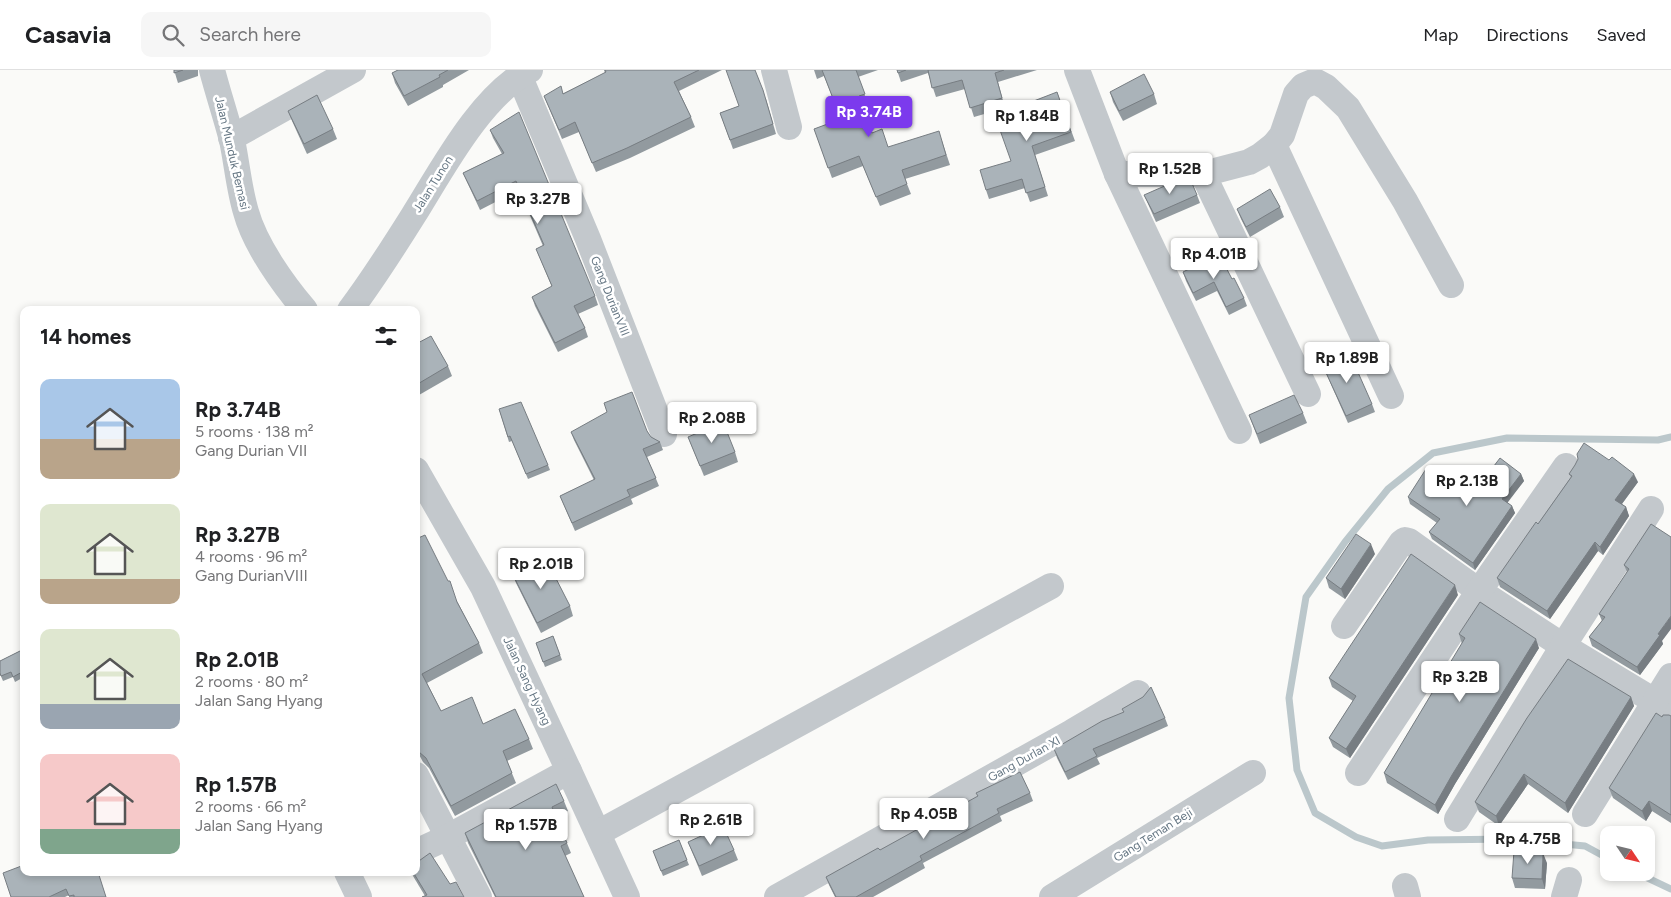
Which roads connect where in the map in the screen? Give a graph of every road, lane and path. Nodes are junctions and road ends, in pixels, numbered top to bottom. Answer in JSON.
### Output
{"nodes":[{"id":1,"x":212,"y":70,"type":"edge"},
{"id":2,"x":353,"y":70,"type":"edge"},
{"id":3,"x":774,"y":70,"type":"edge"},
{"id":4,"x":1077,"y":70,"type":"edge"},
{"id":5,"x":525,"y":73,"type":"edge"},
{"id":6,"x":790,"y":127,"type":"dead end"},
{"id":7,"x":231,"y":138,"type":"junction"},
{"id":8,"x":1274,"y":145,"type":"junction"},
{"id":9,"x":1117,"y":174,"type":"junction"},
{"id":10,"x":1203,"y":174,"type":"junction"},
{"id":11,"x":1451,"y":285,"type":"dead end"},
{"id":12,"x":302,"y":306,"type":"edge"},
{"id":13,"x":353,"y":306,"type":"edge"},
{"id":14,"x":1308,"y":394,"type":"dead end"},
{"id":15,"x":1391,"y":396,"type":"dead end"},
{"id":16,"x":1239,"y":431,"type":"dead end"},
{"id":17,"x":664,"y":434,"type":"dead end"},
{"id":18,"x":1566,"y":466,"type":"dead end"},
{"id":19,"x":420,"y":477,"type":"edge"},
{"id":20,"x":1651,"y":509,"type":"dead end"},
{"id":21,"x":1051,"y":586,"type":"dead end"},
{"id":22,"x":1479,"y":591,"type":"junction"},
{"id":23,"x":1344,"y":626,"type":"dead end"},
{"id":24,"x":1563,"y":646,"type":"junction"},
{"id":25,"x":1671,"y":676,"type":"edge"},
{"id":26,"x":1138,"y":693,"type":"dead end"},
{"id":27,"x":1663,"y":706,"type":"edge"},
{"id":28,"x":570,"y":771,"type":"junction"},
{"id":29,"x":1253,"y":773,"type":"dead end"},
{"id":30,"x":1358,"y":773,"type":"dead end"},
{"id":31,"x":420,"y":783,"type":"edge"},
{"id":32,"x":1585,"y":814,"type":"dead end"},
{"id":33,"x":1457,"y":819,"type":"dead end"},
{"id":34,"x":598,"y":833,"type":"junction"},
{"id":35,"x":448,"y":837,"type":"junction"},
{"id":36,"x":420,"y":850,"type":"edge"},
{"id":37,"x":349,"y":876,"type":"edge"},
{"id":38,"x":359,"y":897,"type":"edge"},
{"id":39,"x":479,"y":897,"type":"edge"},
{"id":40,"x":627,"y":897,"type":"edge"},
{"id":41,"x":777,"y":897,"type":"edge"},
{"id":42,"x":1052,"y":897,"type":"edge"}],
"edges":[{"from":1,"to":7,"type":"street","name":"Jalan Munduk Bernasi"},
{"from":2,"to":7,"type":"street"},
{"from":3,"to":6,"type":"street"},
{"from":4,"to":9,"type":"street"},
{"from":5,"to":13,"type":"street","name":"Jalan Tunon"},
{"from":5,"to":17,"type":"street","name":"Gang DurianVIII"},
{"from":7,"to":12,"type":"street","name":"Jalan Munduk Bernasi"},
{"from":8,"to":10,"type":"street"},
{"from":8,"to":11,"type":"street"},
{"from":8,"to":15,"type":"street"},
{"from":9,"to":10,"type":"street"},
{"from":9,"to":16,"type":"street"},
{"from":10,"to":14,"type":"street"},
{"from":18,"to":22,"type":"street"},
{"from":19,"to":28,"type":"street","name":"Jalan Sang Hyang"},
{"from":20,"to":24,"type":"street"},
{"from":21,"to":34,"type":"street"},
{"from":22,"to":23,"type":"street"},
{"from":22,"to":24,"type":"street"},
{"from":22,"to":30,"type":"street"},
{"from":24,"to":27,"type":"street"},
{"from":24,"to":33,"type":"street"},
{"from":25,"to":27,"type":"street"},
{"from":26,"to":41,"type":"street","name":"Gang DurIan XI"},
{"from":27,"to":32,"type":"street"},
{"from":28,"to":34,"type":"street","name":"Jalan Sang Hyang"},
{"from":28,"to":35,"type":"street"},
{"from":29,"to":42,"type":"street","name":"Gang Teman Beji"},
{"from":31,"to":35,"type":"street"},
{"from":34,"to":40,"type":"street","name":"Jalan Sang Hyang"},
{"from":35,"to":36,"type":"street"},
{"from":35,"to":39,"type":"street"},
{"from":37,"to":38,"type":"street"}]}
